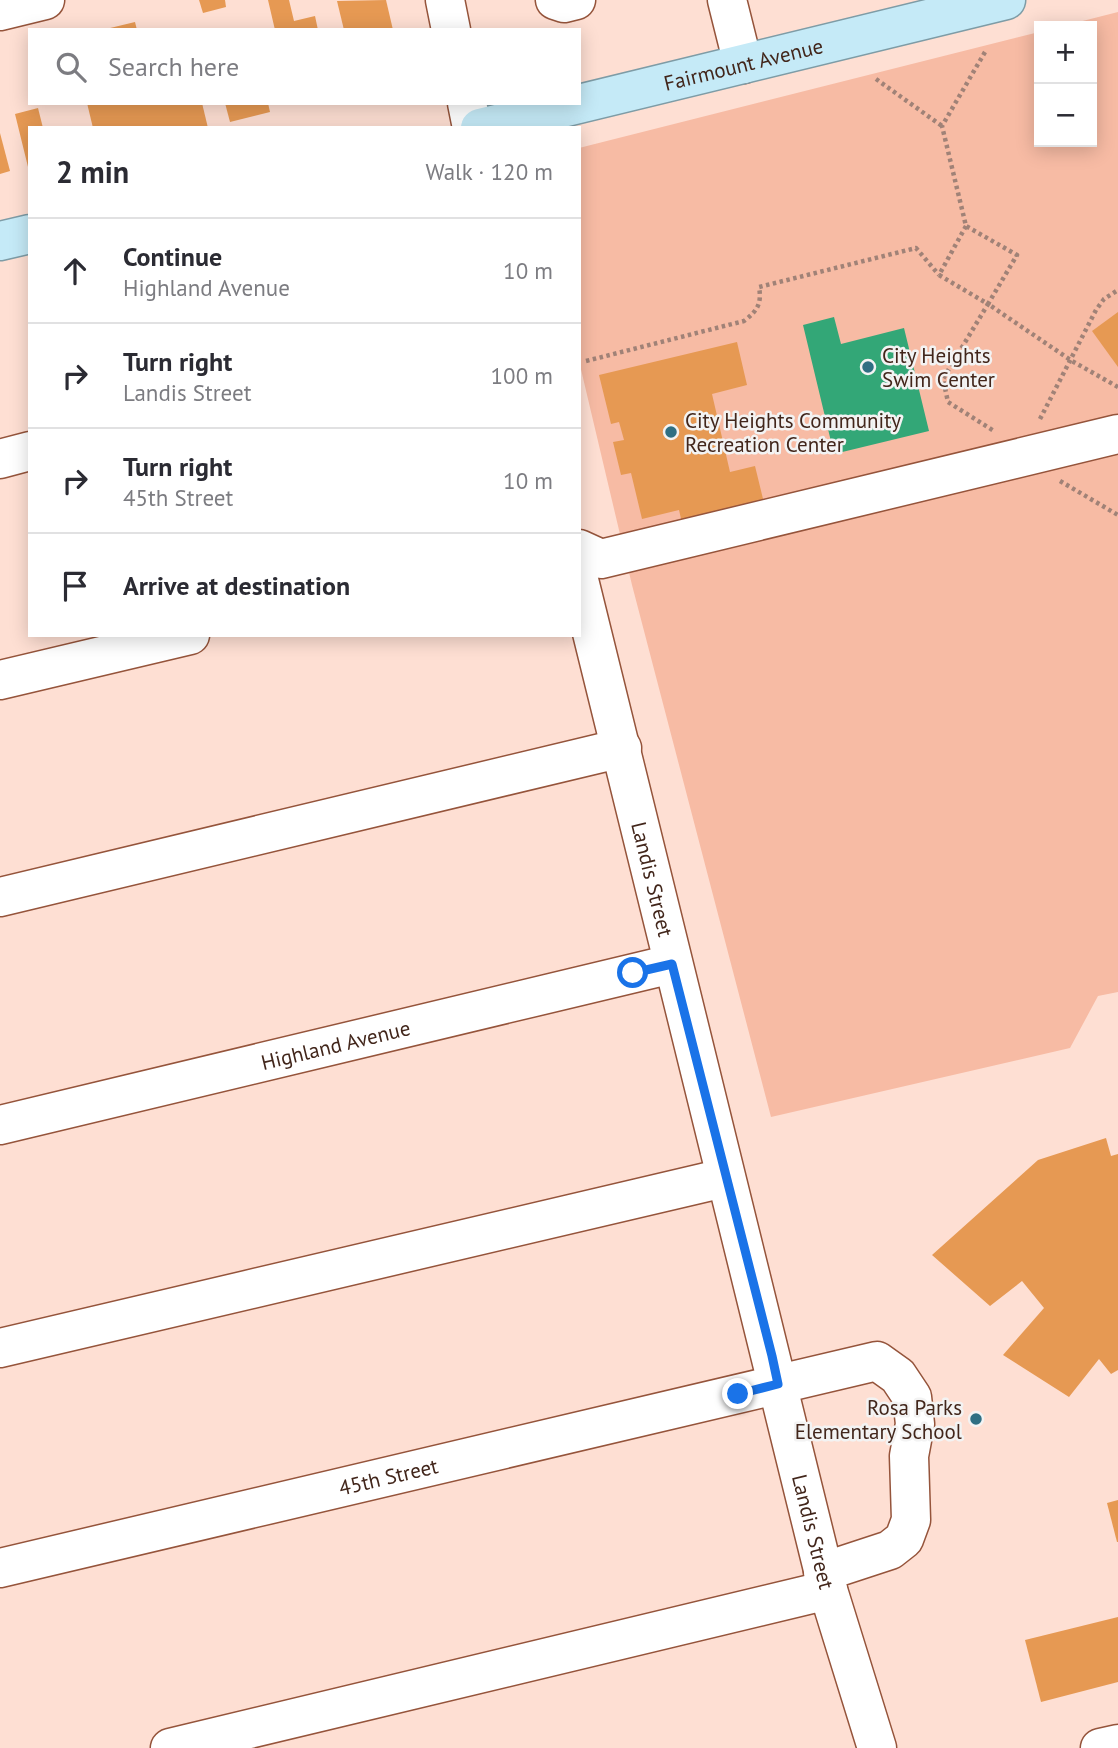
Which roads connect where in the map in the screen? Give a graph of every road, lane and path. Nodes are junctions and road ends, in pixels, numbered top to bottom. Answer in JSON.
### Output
{"nodes":[{"id":1,"x":46,"y":0,"type":"edge"},
{"id":2,"x":445,"y":0,"type":"edge"},
{"id":3,"x":555,"y":0,"type":"edge"},
{"id":4,"x":576,"y":0,"type":"edge"},
{"id":5,"x":727,"y":0,"type":"edge"},
{"id":6,"x":1000,"y":1,"type":"edge"},
{"id":7,"x":0,"y":11,"type":"edge"},
{"id":8,"x":451,"y":28,"type":"edge"},
{"id":9,"x":985,"y":52,"type":"dead end"},
{"id":10,"x":743,"y":64,"type":"junction"},
{"id":11,"x":876,"y":79,"type":"dead end"},
{"id":12,"x":581,"y":103,"type":"edge"},
{"id":13,"x":467,"y":105,"type":"edge"},
{"id":14,"x":575,"y":105,"type":"edge"},
{"id":15,"x":472,"y":126,"type":"edge"},
{"id":16,"x":488,"y":126,"type":"edge"},
{"id":17,"x":942,"y":126,"type":"junction"},
{"id":18,"x":966,"y":226,"type":"junction"},
{"id":19,"x":28,"y":234,"type":"edge"},
{"id":20,"x":0,"y":241,"type":"edge"},
{"id":21,"x":939,"y":275,"type":"junction"},
{"id":22,"x":1118,"y":290,"type":"edge"},
{"id":23,"x":988,"y":304,"type":"junction"},
{"id":24,"x":586,"y":361,"type":"dead end"},
{"id":25,"x":1072,"y":361,"type":"junction"},
{"id":26,"x":1118,"y":387,"type":"edge"},
{"id":27,"x":1118,"y":434,"type":"edge"},
{"id":28,"x":28,"y":452,"type":"edge"},
{"id":29,"x":1022,"y":454,"type":"junction"},
{"id":30,"x":0,"y":459,"type":"edge"},
{"id":31,"x":1118,"y":515,"type":"edge"},
{"id":32,"x":581,"y":550,"type":"edge"},
{"id":33,"x":581,"y":588,"type":"edge"},
{"id":34,"x":182,"y":637,"type":"edge"},
{"id":35,"x":0,"y":680,"type":"edge"},
{"id":36,"x":622,"y":748,"type":"junction"},
{"id":37,"x":0,"y":897,"type":"edge"},
{"id":38,"x":672,"y":964,"type":"junction"},
{"id":39,"x":0,"y":1125,"type":"edge"},
{"id":40,"x":724,"y":1178,"type":"junction"},
{"id":41,"x":0,"y":1348,"type":"edge"},
{"id":42,"x":778,"y":1384,"type":"junction"},
{"id":43,"x":0,"y":1568,"type":"edge"},
{"id":44,"x":825,"y":1581,"type":"junction"},
{"id":45,"x":1118,"y":1744,"type":"edge"},
{"id":46,"x":170,"y":1748,"type":"edge"},
{"id":47,"x":877,"y":1748,"type":"edge"},
{"id":48,"x":1101,"y":1748,"type":"edge"}],
"edges":[{"from":1,"to":7,"type":"street"},
{"from":2,"to":8,"type":"street"},
{"from":3,"to":4,"type":"street"},
{"from":5,"to":10,"type":"street"},
{"from":6,"to":10,"type":"main road","name":"Fairmount Avenue"},
{"from":9,"to":17,"type":"path"},
{"from":10,"to":12,"type":"main road","name":"Fairmount Avenue"},
{"from":11,"to":17,"type":"path"},
{"from":13,"to":15,"type":"street"},
{"from":14,"to":16,"type":"main road","name":"Fairmount Avenue"},
{"from":17,"to":18,"type":"path"},
{"from":18,"to":21,"type":"path"},
{"from":18,"to":23,"type":"path"},
{"from":19,"to":20,"type":"main road"},
{"from":21,"to":23,"type":"path"},
{"from":21,"to":24,"type":"path"},
{"from":22,"to":25,"type":"path"},
{"from":23,"to":25,"type":"path"},
{"from":23,"to":29,"type":"path"},
{"from":25,"to":26,"type":"path"},
{"from":25,"to":29,"type":"path"},
{"from":27,"to":29,"type":"street"},
{"from":28,"to":30,"type":"street"},
{"from":29,"to":31,"type":"path"},
{"from":29,"to":32,"type":"street"},
{"from":33,"to":36,"type":"street","name":"Landis Street"},
{"from":34,"to":35,"type":"street"},
{"from":36,"to":37,"type":"street"},
{"from":36,"to":38,"type":"street","name":"Landis Street"},
{"from":38,"to":39,"type":"street","name":"Highland Avenue"},
{"from":38,"to":40,"type":"street","name":"Landis Street"},
{"from":40,"to":41,"type":"street"},
{"from":40,"to":42,"type":"street","name":"Landis Street"},
{"from":42,"to":43,"type":"street","name":"45th Street"},
{"from":42,"to":44,"type":"street","name":"Landis Street"},
{"from":42,"to":44,"type":"street","name":"45th Street"},
{"from":44,"to":46,"type":"street"},
{"from":44,"to":47,"type":"street","name":"Landis Street"},
{"from":45,"to":48,"type":"street"}]}
